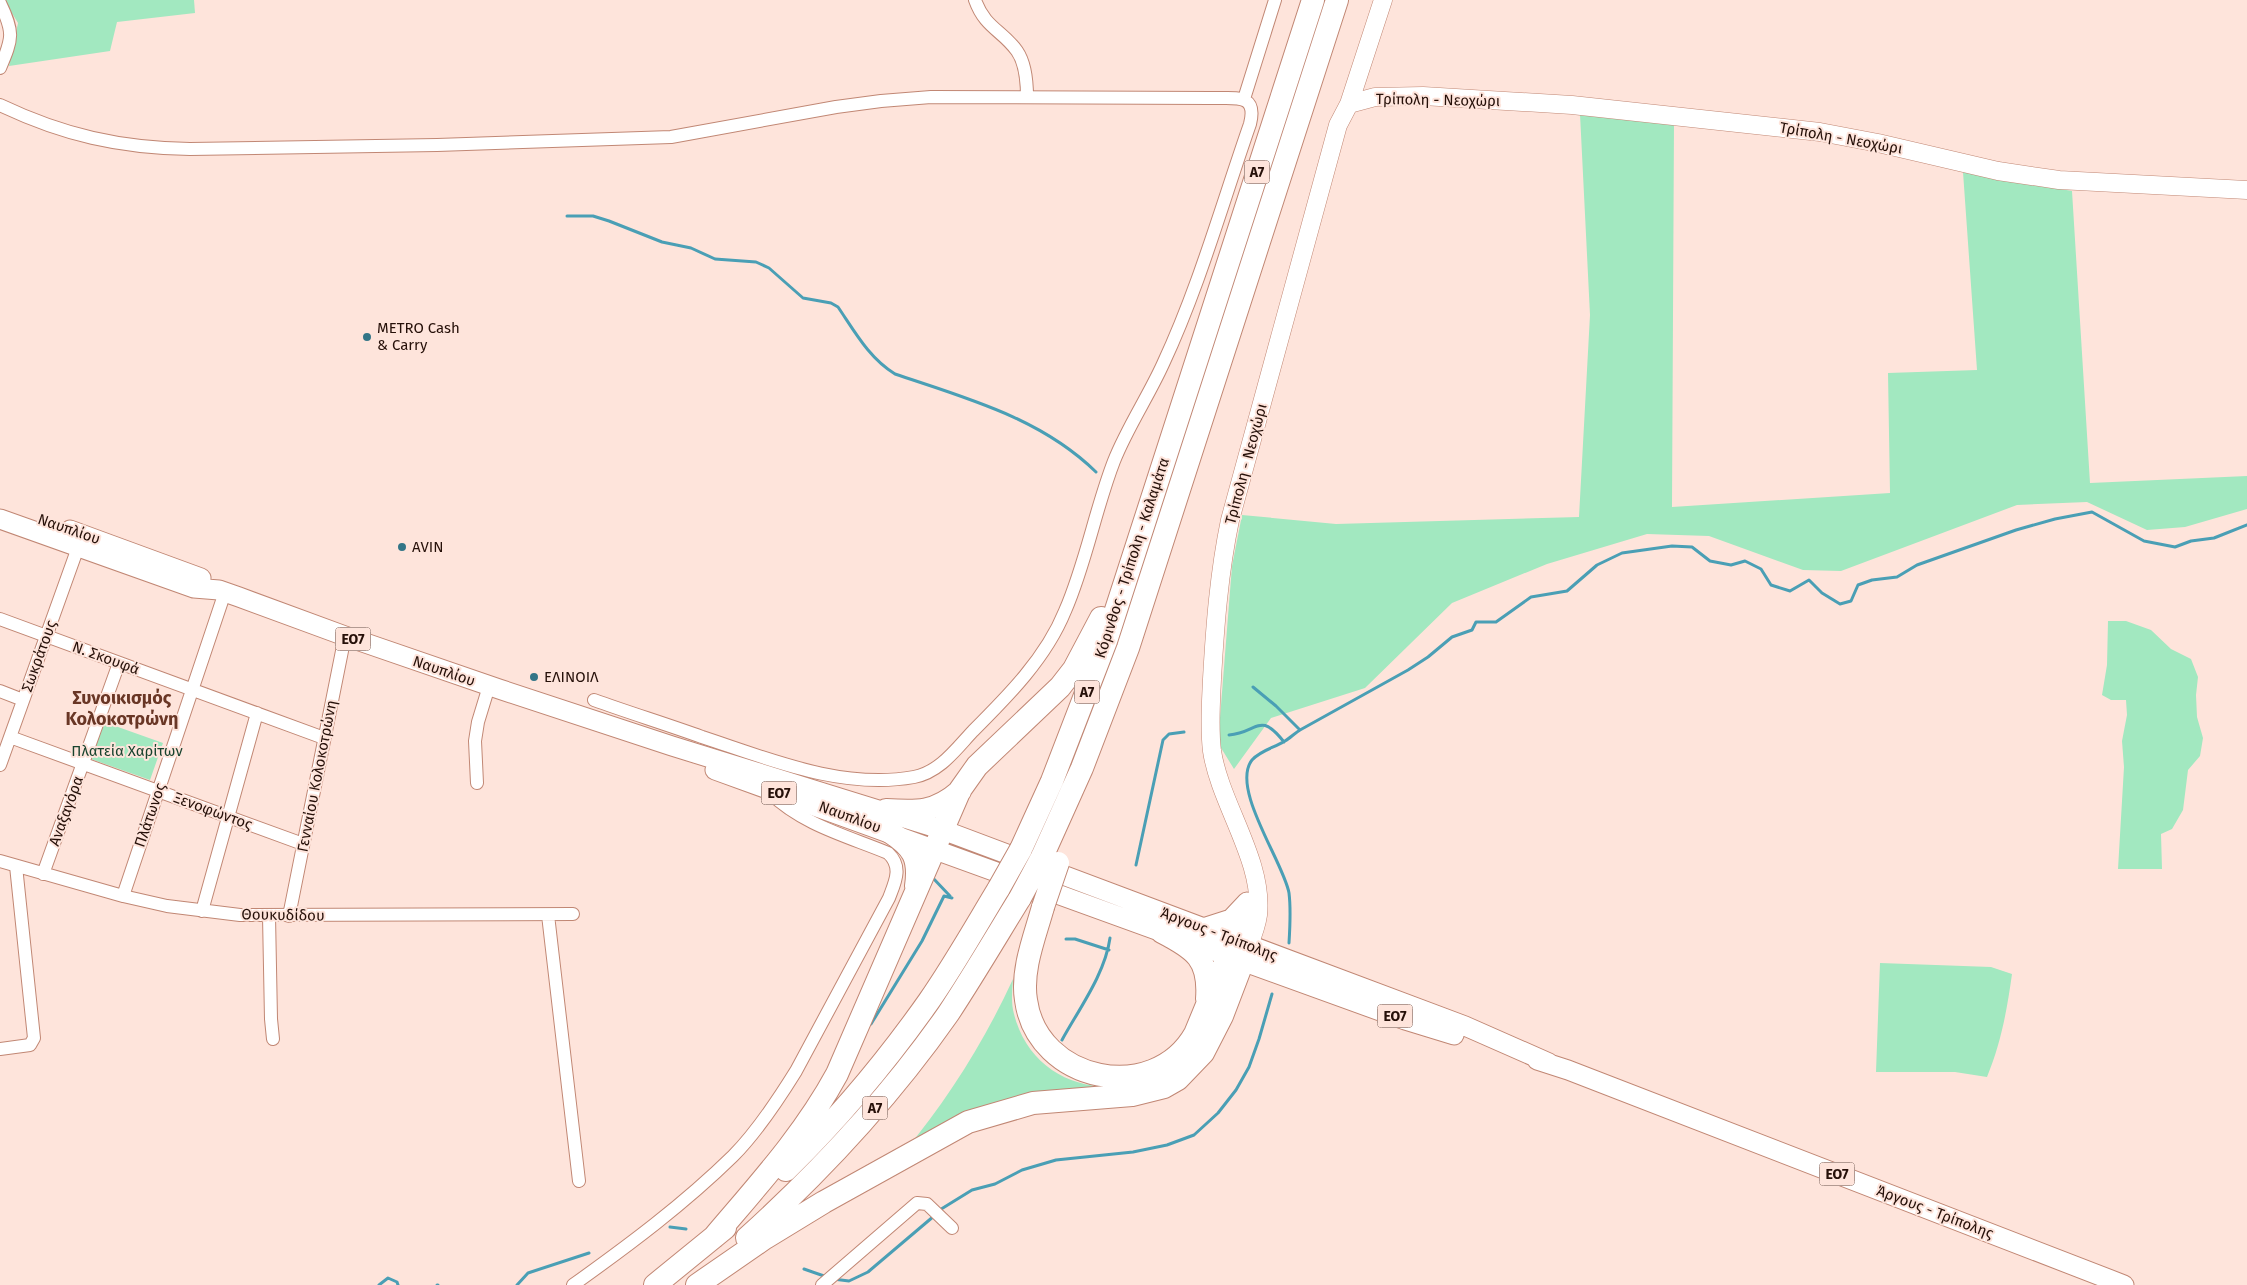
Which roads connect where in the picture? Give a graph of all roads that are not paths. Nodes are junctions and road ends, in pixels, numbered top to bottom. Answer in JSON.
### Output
{"nodes":[{"id":1,"x":975,"y":0,"type":"edge"},
{"id":2,"x":1275,"y":0,"type":"edge"},
{"id":3,"x":1313,"y":0,"type":"edge"},
{"id":4,"x":1337,"y":0,"type":"edge"},
{"id":5,"x":1383,"y":0,"type":"edge"},
{"id":6,"x":0,"y":3,"type":"edge"},
{"id":7,"x":0,"y":68,"type":"edge"},
{"id":8,"x":1027,"y":97,"type":"junction"},
{"id":9,"x":1244,"y":99,"type":"junction"},
{"id":10,"x":1349,"y":104,"type":"junction"},
{"id":11,"x":0,"y":105,"type":"edge"},
{"id":12,"x":2247,"y":190,"type":"edge"},
{"id":13,"x":0,"y":506,"type":"edge"},
{"id":14,"x":0,"y":519,"type":"edge"},
{"id":15,"x":1142,"y":530,"type":"junction"},
{"id":16,"x":81,"y":540,"type":"junction"},
{"id":17,"x":222,"y":591,"type":"junction"},
{"id":18,"x":0,"y":619,"type":"edge"},
{"id":19,"x":46,"y":636,"type":"junction"},
{"id":20,"x":345,"y":636,"type":"junction"},
{"id":21,"x":119,"y":663,"type":"junction"},
{"id":22,"x":489,"y":686,"type":"junction"},
{"id":23,"x":192,"y":690,"type":"junction"},
{"id":24,"x":0,"y":691,"type":"edge"},
{"id":25,"x":23,"y":700,"type":"junction"},
{"id":26,"x":594,"y":700,"type":"dead end"},
{"id":27,"x":257,"y":713,"type":"junction"},
{"id":28,"x":10,"y":737,"type":"junction"},
{"id":29,"x":324,"y":738,"type":"junction"},
{"id":30,"x":672,"y":746,"type":"junction"},
{"id":31,"x":1,"y":762,"type":"edge"},
{"id":32,"x":83,"y":764,"type":"junction"},
{"id":33,"x":477,"y":783,"type":"dead end"},
{"id":34,"x":765,"y":788,"type":"junction"},
{"id":35,"x":960,"y":790,"type":"junction"},
{"id":36,"x":158,"y":791,"type":"junction"},
{"id":37,"x":228,"y":817,"type":"junction"},
{"id":38,"x":888,"y":821,"type":"junction"},
{"id":39,"x":939,"y":840,"type":"junction"},
{"id":40,"x":303,"y":844,"type":"junction"},
{"id":41,"x":1050,"y":860,"type":"junction"},
{"id":42,"x":0,"y":861,"type":"edge"},
{"id":43,"x":1250,"y":864,"type":"junction"},
{"id":44,"x":16,"y":866,"type":"junction"},
{"id":45,"x":43,"y":874,"type":"junction"},
{"id":46,"x":915,"y":892,"type":"junction"},
{"id":47,"x":123,"y":896,"type":"junction"},
{"id":48,"x":1247,"y":902,"type":"junction"},
{"id":49,"x":202,"y":911,"type":"junction"},
{"id":50,"x":573,"y":914,"type":"dead end"},
{"id":51,"x":548,"y":915,"type":"junction"},
{"id":52,"x":269,"y":916,"type":"junction"},
{"id":53,"x":289,"y":916,"type":"junction"},
{"id":54,"x":1202,"y":928,"type":"junction"},
{"id":55,"x":1162,"y":932,"type":"junction"},
{"id":56,"x":1240,"y":951,"type":"junction"},
{"id":57,"x":1207,"y":1003,"type":"junction"},
{"id":58,"x":273,"y":1039,"type":"dead end"},
{"id":59,"x":0,"y":1049,"type":"edge"},
{"id":60,"x":579,"y":1181,"type":"dead end"},
{"id":61,"x":947,"y":1224,"type":"dead end"},
{"id":62,"x":714,"y":1237,"type":"junction"},
{"id":63,"x":824,"y":1284,"type":"edge"},
{"id":64,"x":573,"y":1285,"type":"edge"},
{"id":65,"x":655,"y":1285,"type":"edge"},
{"id":66,"x":691,"y":1285,"type":"edge"},
{"id":67,"x":697,"y":1285,"type":"edge"},
{"id":68,"x":2124,"y":1285,"type":"edge"}],
"edges":[{"from":1,"to":8,"type":"street"},
{"from":2,"to":9,"type":"street"},
{"from":3,"to":15,"type":"highway","name":"Κόρινθος - Τρίπολη - Καλαμάτα","number":"Α7"},
{"from":4,"to":41,"type":"highway","name":"Κόρινθος - Τρίπολη - Καλαμάτα","number":"Α7"},
{"from":5,"to":10,"type":"main road"},
{"from":6,"to":7,"type":"street"},
{"from":8,"to":9,"type":"street"},
{"from":8,"to":11,"type":"street"},
{"from":9,"to":26,"type":"street"},
{"from":10,"to":12,"type":"main road","name":"Τρίπολη - Νεοχώρι"},
{"from":10,"to":43,"type":"main road","name":"Τρίπολη - Νεοχώρι"},
{"from":13,"to":16,"type":"main road","name":"Ναυπλίου","number":"ΕΟ7"},
{"from":14,"to":16,"type":"main road","name":"Ναυπλίου","number":"ΕΟ7"},
{"from":15,"to":35,"type":"highway"},
{"from":15,"to":62,"type":"highway","name":"Κόρινθος - Τρίπολη - Καλαμάτα","number":"Α7","bridge":true},
{"from":16,"to":17,"type":"main road","name":"Ναυπλίου","number":"ΕΟ7"},
{"from":16,"to":19,"type":"street","name":"Σωκράτους"},
{"from":17,"to":20,"type":"main road","name":"Ναυπλίου","number":"ΕΟ7"},
{"from":17,"to":23,"type":"street","name":"Πλάτωνος"},
{"from":18,"to":19,"type":"street","name":"Ν. Σκουφά"},
{"from":19,"to":21,"type":"street","name":"Ν. Σκουφά"},
{"from":19,"to":25,"type":"street","name":"Σωκράτους"},
{"from":20,"to":22,"type":"main road","name":"Ναυπλίου","number":"ΕΟ7"},
{"from":20,"to":29,"type":"street","name":"Γενναίου Κολοκοτρώνη"},
{"from":21,"to":23,"type":"street","name":"Ν. Σκουφά"},
{"from":21,"to":32,"type":"street","name":"Αναξαγόρα"},
{"from":22,"to":30,"type":"main road","name":"Ναυπλίου","number":"ΕΟ7"},
{"from":22,"to":33,"type":"street"},
{"from":23,"to":27,"type":"street","name":"Ν. Σκουφά"},
{"from":23,"to":36,"type":"street","name":"Πλάτωνος"},
{"from":24,"to":25,"type":"street"},
{"from":25,"to":28,"type":"street","name":"Σωκράτους"},
{"from":27,"to":29,"type":"street","name":"Ν. Σκουφά"},
{"from":27,"to":37,"type":"street"},
{"from":28,"to":31,"type":"street","name":"Σωκράτους"},
{"from":28,"to":32,"type":"street","name":"Ξενοφώντος"},
{"from":29,"to":40,"type":"street","name":"Γενναίου Κολοκοτρώνη"},
{"from":30,"to":34,"type":"main road","name":"Ναυπλίου","number":"ΕΟ7"},
{"from":30,"to":38,"type":"main road","name":"Ναυπλίου","number":"ΕΟ7"},
{"from":32,"to":36,"type":"street","name":"Ξενοφώντος"},
{"from":32,"to":45,"type":"street","name":"Αναξαγόρα"},
{"from":34,"to":38,"type":"main road","name":"Ναυπλίου","number":"ΕΟ7"},
{"from":34,"to":64,"type":"street"},
{"from":35,"to":38,"type":"highway"},
{"from":35,"to":39,"type":"highway"},
{"from":36,"to":37,"type":"street","name":"Ξενοφώντος"},
{"from":36,"to":47,"type":"street","name":"Πλάτωνος"},
{"from":37,"to":40,"type":"street","name":"Ξενοφώντος"},
{"from":37,"to":49,"type":"street"},
{"from":38,"to":39,"type":"main road","name":"Άργους - Τρίπολης","number":"ΕΟ7"},
{"from":38,"to":46,"type":"highway"},
{"from":39,"to":46,"type":"highway"},
{"from":39,"to":54,"type":"main road","name":"Άργους - Τρίπολης","number":"ΕΟ7"},
{"from":39,"to":55,"type":"main road","name":"Άργους - Τρίπολης","number":"ΕΟ7"},
{"from":40,"to":53,"type":"street","name":"Γενναίου Κολοκοτρώνη"},
{"from":41,"to":57,"type":"highway","bridge":true},
{"from":41,"to":66,"type":"highway","name":"Κόρινθος - Τρίπολη - Καλαμάτα","number":"Α7","bridge":true},
{"from":42,"to":44,"type":"street","name":"Θουκυδίδου"},
{"from":43,"to":48,"type":"main road","name":"Τρίπολη - Νεοχώρι"},
{"from":43,"to":56,"type":"main road","name":"Τρίπολη - Νεοχώρι"},
{"from":44,"to":45,"type":"street","name":"Θουκυδίδου"},
{"from":44,"to":59,"type":"street"},
{"from":45,"to":47,"type":"street","name":"Θουκυδίδου"},
{"from":46,"to":62,"type":"highway"},
{"from":47,"to":49,"type":"street","name":"Θουκυδίδου"},
{"from":48,"to":54,"type":"main road"},
{"from":48,"to":56,"type":"main road","name":"Τρίπολη - Νεοχώρι"},
{"from":49,"to":52,"type":"street","name":"Θουκυδίδου"},
{"from":50,"to":51,"type":"street","name":"Θουκυδίδου"},
{"from":51,"to":53,"type":"street","name":"Θουκυδίδου"},
{"from":51,"to":60,"type":"street"},
{"from":52,"to":53,"type":"street","name":"Θουκυδίδου"},
{"from":52,"to":58,"type":"street"},
{"from":54,"to":56,"type":"main road","name":"Άργους - Τρίπολης","number":"ΕΟ7"},
{"from":55,"to":56,"type":"main road","name":"Άργους - Τρίπολης","number":"ΕΟ7"},
{"from":55,"to":57,"type":"highway"},
{"from":56,"to":57,"type":"highway"},
{"from":56,"to":67,"type":"highway"},
{"from":56,"to":68,"type":"main road","name":"Άργους - Τρίπολης","number":"ΕΟ7"},
{"from":61,"to":63,"type":"street"},
{"from":62,"to":65,"type":"highway","name":"Κόρινθος - Τρίπολη - Καλαμάτα","number":"Α7"}]}
